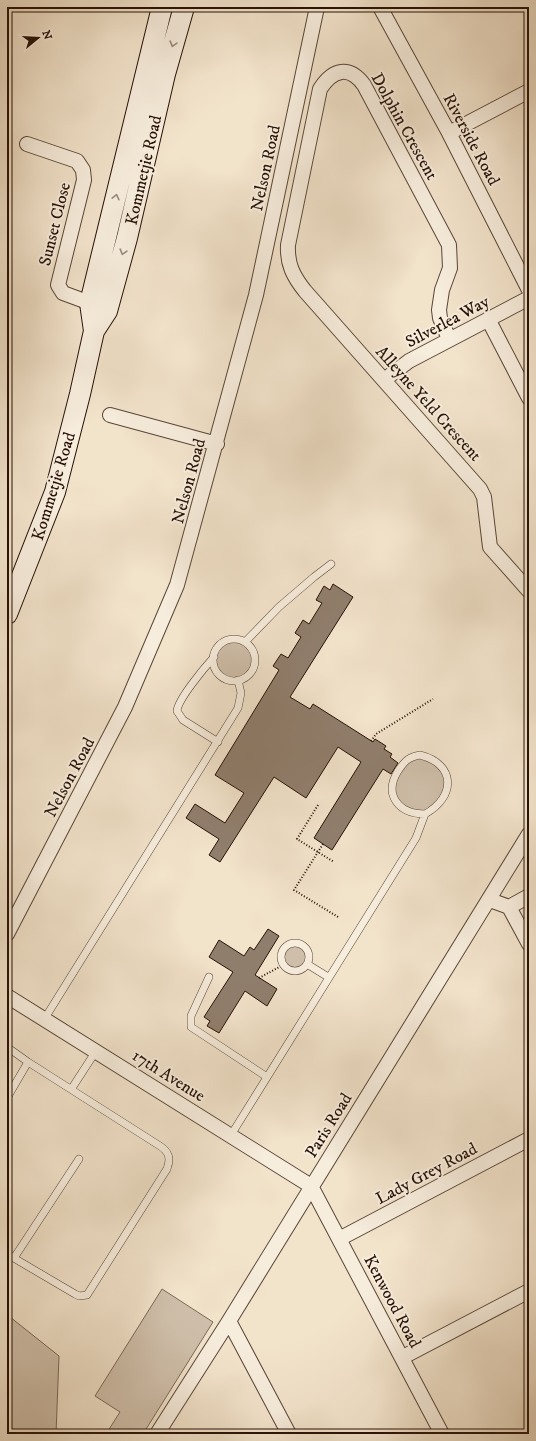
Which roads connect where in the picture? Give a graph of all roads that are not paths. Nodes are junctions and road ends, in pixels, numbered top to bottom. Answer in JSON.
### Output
{"nodes":[{"id":1,"x":162,"y":7,"type":"edge"},
{"id":2,"x":184,"y":7,"type":"edge"},
{"id":3,"x":317,"y":7,"type":"edge"},
{"id":4,"x":380,"y":7,"type":"edge"},
{"id":5,"x":529,"y":91,"type":"edge"},
{"id":6,"x":449,"y":133,"type":"junction"},
{"id":7,"x":28,"y":144,"type":"dead end"},
{"id":8,"x":288,"y":245,"type":"joint"},
{"id":9,"x":529,"y":290,"type":"edge"},
{"id":10,"x":529,"y":298,"type":"edge"},
{"id":11,"x":90,"y":303,"type":"junction"},
{"id":12,"x":488,"y":319,"type":"junction"},
{"id":13,"x":94,"y":331,"type":"junction"},
{"id":14,"x":449,"y":339,"type":"junction"},
{"id":15,"x":384,"y":380,"type":"junction"},
{"id":16,"x":529,"y":398,"type":"edge"},
{"id":17,"x":110,"y":415,"type":"dead end"},
{"id":18,"x":216,"y":444,"type":"junction"},
{"id":19,"x":331,"y":564,"type":"dead end"},
{"id":20,"x":529,"y":591,"type":"edge"},
{"id":21,"x":7,"y":614,"type":"edge"},
{"id":22,"x":245,"y":642,"type":"junction"},
{"id":23,"x":214,"y":657,"type":"junction"},
{"id":24,"x":238,"y":680,"type":"junction"},
{"id":25,"x":218,"y":742,"type":"junction"},
{"id":26,"x":425,"y":814,"type":"junction"},
{"id":27,"x":529,"y":834,"type":"edge"},
{"id":28,"x":529,"y":896,"type":"edge"},
{"id":29,"x":490,"y":900,"type":"junction"},
{"id":30,"x":509,"y":907,"type":"junction"},
{"id":31,"x":7,"y":934,"type":"edge"},
{"id":32,"x":529,"y":944,"type":"edge"},
{"id":33,"x":307,"y":964,"type":"junction"},
{"id":34,"x":209,"y":977,"type":"dead end"},
{"id":35,"x":328,"y":977,"type":"junction"},
{"id":36,"x":7,"y":996,"type":"edge"},
{"id":37,"x":45,"y":1018,"type":"junction"},
{"id":38,"x":7,"y":1047,"type":"edge"},
{"id":39,"x":96,"y":1051,"type":"junction"},
{"id":40,"x":28,"y":1062,"type":"junction"},
{"id":41,"x":267,"y":1077,"type":"junction"},
{"id":42,"x":72,"y":1088,"type":"junction"},
{"id":43,"x":7,"y":1098,"type":"edge"},
{"id":44,"x":231,"y":1135,"type":"junction"},
{"id":45,"x":529,"y":1139,"type":"edge"},
{"id":46,"x":79,"y":1160,"type":"dead end"},
{"id":47,"x":311,"y":1186,"type":"junction"},
{"id":48,"x":339,"y":1239,"type":"junction"},
{"id":49,"x":7,"y":1254,"type":"edge"},
{"id":50,"x":14,"y":1258,"type":"junction"},
{"id":51,"x":529,"y":1291,"type":"edge"},
{"id":52,"x":229,"y":1321,"type":"junction"},
{"id":53,"x":403,"y":1357,"type":"junction"},
{"id":54,"x":157,"y":1434,"type":"edge"},
{"id":55,"x":289,"y":1434,"type":"edge"},
{"id":56,"x":442,"y":1434,"type":"edge"}],
"edges":[{"from":11,"to":1,"type":"main road","name":"Kommetjie Road","one_way":true},
{"from":2,"to":13,"type":"main road","name":"Kommetjie Road","one_way":true},
{"from":3,"to":18,"type":"street","name":"Nelson Road"},
{"from":4,"to":6,"type":"street","name":"Riverside Road"},
{"from":5,"to":6,"type":"street"},
{"from":6,"to":9,"type":"street","name":"Riverside Road"},
{"from":7,"to":11,"type":"street","name":"Sunset Close"},
{"from":8,"to":14,"type":"street","name":"Dolphin Crescent"},
{"from":8,"to":15,"type":"street","name":"Alleyne Yeld Crescent"},
{"from":10,"to":12,"type":"street","name":"Silverlea Way"},
{"from":11,"to":13,"type":"main road","name":"Kommetjie Road"},
{"from":12,"to":14,"type":"street","name":"Silverlea Way"},
{"from":12,"to":16,"type":"street"},
{"from":13,"to":21,"type":"main road","name":"Kommetjie Road"},
{"from":14,"to":15,"type":"street","name":"Silverlea Way"},
{"from":15,"to":20,"type":"street","name":"Alleyne Yeld Crescent"},
{"from":17,"to":18,"type":"street"},
{"from":18,"to":31,"type":"street","name":"Nelson Road"},
{"from":19,"to":22,"type":"lane"},
{"from":22,"to":23,"type":"lane"},
{"from":22,"to":24,"type":"lane"},
{"from":23,"to":24,"type":"lane"},
{"from":23,"to":25,"type":"lane"},
{"from":24,"to":25,"type":"lane"},
{"from":25,"to":37,"type":"lane"},
{"from":26,"to":26,"type":"lane"},
{"from":26,"to":35,"type":"lane"},
{"from":27,"to":29,"type":"street","name":"Paris Road"},
{"from":28,"to":30,"type":"street"},
{"from":29,"to":30,"type":"street"},
{"from":29,"to":47,"type":"street","name":"Paris Road"},
{"from":30,"to":32,"type":"street"},
{"from":33,"to":33,"type":"lane"},
{"from":33,"to":35,"type":"lane"},
{"from":34,"to":41,"type":"lane"},
{"from":35,"to":41,"type":"lane"},
{"from":36,"to":37,"type":"street","name":"17th Avenue"},
{"from":37,"to":39,"type":"street","name":"17th Avenue"},
{"from":38,"to":40,"type":"lane"},
{"from":39,"to":42,"type":"lane"},
{"from":39,"to":44,"type":"street","name":"17th Avenue"},
{"from":40,"to":42,"type":"lane"},
{"from":40,"to":43,"type":"lane"},
{"from":41,"to":44,"type":"lane"},
{"from":42,"to":50,"type":"lane"},
{"from":44,"to":47,"type":"street","name":"17th Avenue"},
{"from":45,"to":48,"type":"street","name":"Lady Grey Road"},
{"from":46,"to":50,"type":"lane"},
{"from":47,"to":48,"type":"street","name":"Kenwood Road"},
{"from":47,"to":52,"type":"street","name":"Paris Road"},
{"from":48,"to":53,"type":"street","name":"Kenwood Road"},
{"from":49,"to":50,"type":"lane"},
{"from":51,"to":53,"type":"street"},
{"from":52,"to":54,"type":"street","name":"Paris Road"},
{"from":52,"to":55,"type":"street"},
{"from":53,"to":56,"type":"street","name":"Kenwood Road"}]}
